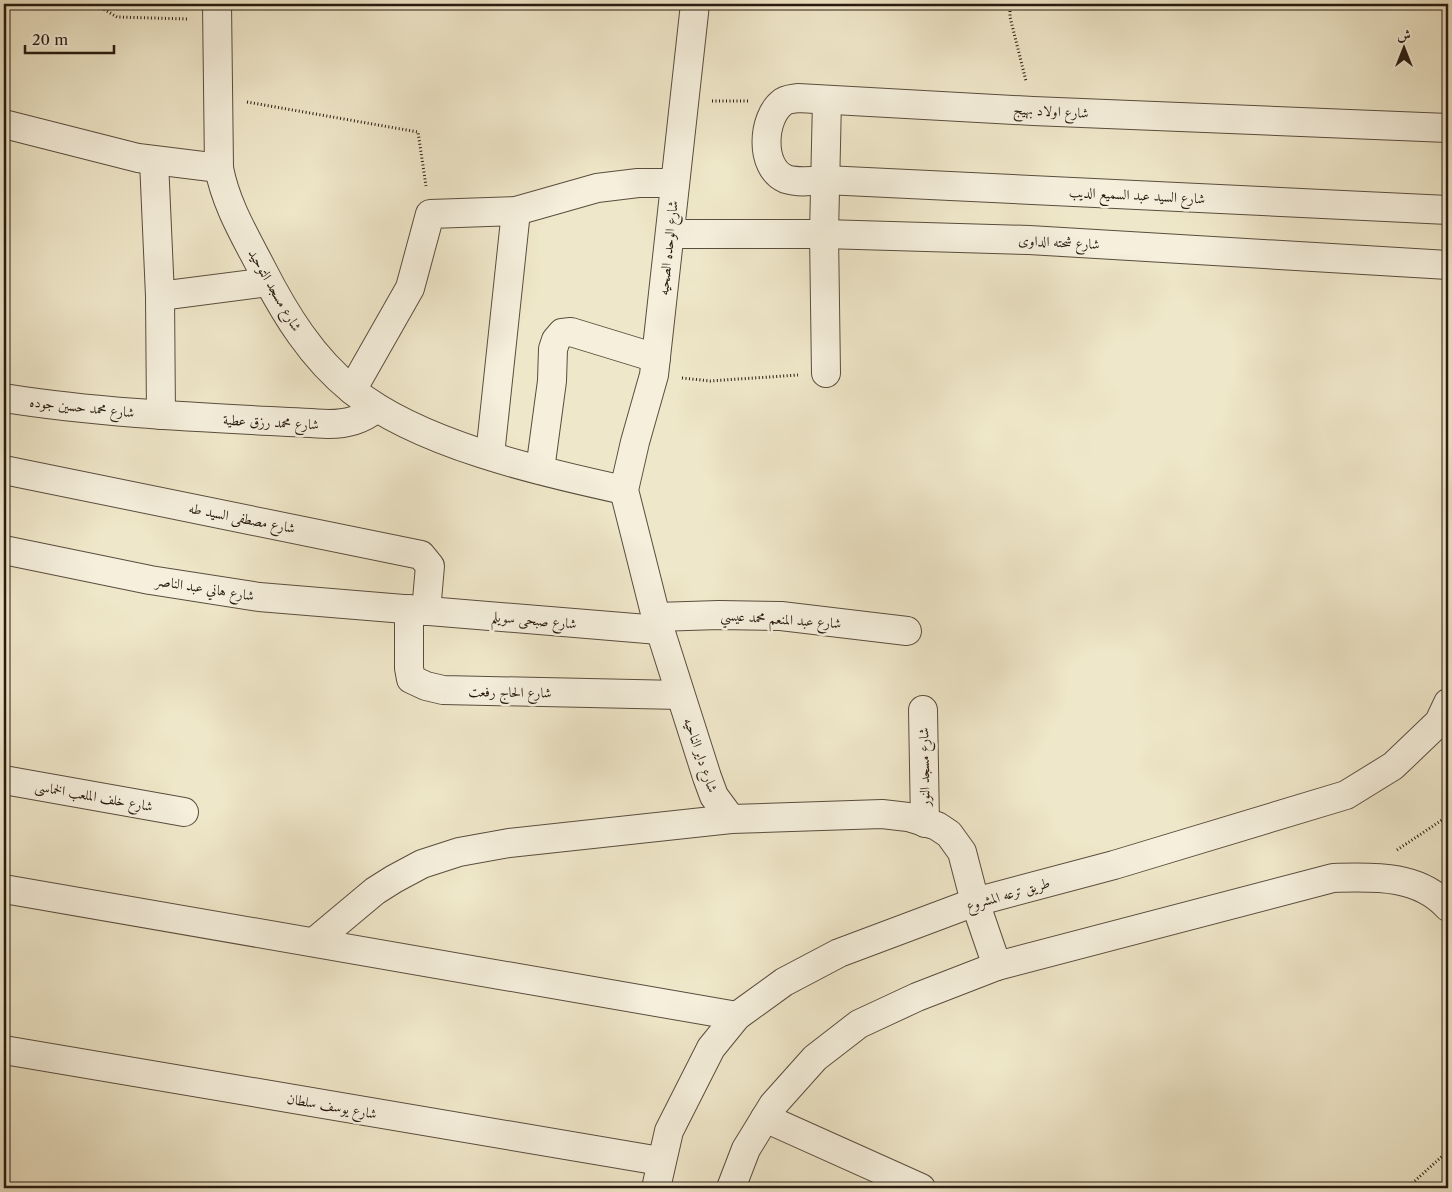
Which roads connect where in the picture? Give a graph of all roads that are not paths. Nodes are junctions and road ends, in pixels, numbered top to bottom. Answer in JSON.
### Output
{"nodes":[{"id":1,"x":695,"y":4,"type":"edge"},
{"id":2,"x":218,"y":12,"type":"edge"},
{"id":3,"x":827,"y":100,"type":"junction"},
{"id":4,"x":4,"y":124,"type":"edge"},
{"id":5,"x":1448,"y":128,"type":"edge"},
{"id":6,"x":154,"y":161,"type":"junction"},
{"id":7,"x":219,"y":168,"type":"junction"},
{"id":8,"x":825,"y":180,"type":"junction"},
{"id":9,"x":675,"y":183,"type":"junction"},
{"id":10,"x":1448,"y":210,"type":"edge"},
{"id":11,"x":516,"y":211,"type":"junction"},
{"id":12,"x":670,"y":234,"type":"junction"},
{"id":13,"x":824,"y":234,"type":"junction"},
{"id":14,"x":1448,"y":265,"type":"edge"},
{"id":15,"x":268,"y":282,"type":"junction"},
{"id":16,"x":160,"y":296,"type":"junction"},
{"id":17,"x":655,"y":366,"type":"junction"},
{"id":18,"x":826,"y":373,"type":"road end"},
{"id":19,"x":352,"y":390,"type":"junction"},
{"id":20,"x":4,"y":398,"type":"edge"},
{"id":21,"x":377,"y":408,"type":"junction"},
{"id":22,"x":161,"y":415,"type":"junction"},
{"id":23,"x":490,"y":455,"type":"junction"},
{"id":24,"x":4,"y":470,"type":"edge"},
{"id":25,"x":540,"y":470,"type":"junction"},
{"id":26,"x":624,"y":490,"type":"junction"},
{"id":27,"x":4,"y":550,"type":"edge"},
{"id":28,"x":418,"y":610,"type":"junction"},
{"id":29,"x":657,"y":624,"type":"junction"},
{"id":30,"x":907,"y":631,"type":"dead end"},
{"id":31,"x":680,"y":695,"type":"junction"},
{"id":32,"x":1448,"y":703,"type":"edge"},
{"id":33,"x":922,"y":710,"type":"dead end"},
{"id":34,"x":4,"y":780,"type":"edge"},
{"id":35,"x":184,"y":812,"type":"dead end"},
{"id":36,"x":731,"y":819,"type":"junction"},
{"id":37,"x":925,"y":823,"type":"junction"},
{"id":38,"x":4,"y":889,"type":"edge"},
{"id":39,"x":1448,"y":907,"type":"edge"},
{"id":40,"x":977,"y":909,"type":"junction"},
{"id":41,"x":314,"y":942,"type":"junction"},
{"id":42,"x":994,"y":958,"type":"junction"},
{"id":43,"x":737,"y":1016,"type":"junction"},
{"id":44,"x":4,"y":1050,"type":"edge"},
{"id":45,"x":765,"y":1118,"type":"junction"},
{"id":46,"x":660,"y":1161,"type":"junction"},
{"id":47,"x":656,"y":1188,"type":"edge"},
{"id":48,"x":732,"y":1188,"type":"edge"},
{"id":49,"x":921,"y":1188,"type":"edge"}],
"edges":[{"from":1,"to":9,"type":"street","name":"شارع الوحده الصحيه"},
{"from":2,"to":7,"type":"street","name":"شارع مسجد التوحيد"},
{"from":3,"to":5,"type":"street","name":"شارع اولاد بهيج"},
{"from":3,"to":8,"type":"street"},
{"from":3,"to":8,"type":"street","name":"شارع اولاد بهيج"},
{"from":4,"to":6,"type":"street"},
{"from":6,"to":7,"type":"street"},
{"from":6,"to":16,"type":"street"},
{"from":7,"to":15,"type":"street","name":"شارع مسجد التوحيد"},
{"from":8,"to":10,"type":"street","name":"شارع السيد عبد السميع الديب"},
{"from":8,"to":13,"type":"street"},
{"from":9,"to":11,"type":"street"},
{"from":9,"to":12,"type":"street","name":"شارع الوحده الصحيه"},
{"from":11,"to":19,"type":"street"},
{"from":11,"to":23,"type":"street"},
{"from":12,"to":13,"type":"street","name":"شارع شحته الداوى"},
{"from":12,"to":17,"type":"street","name":"شارع الوحده الصحيه"},
{"from":13,"to":14,"type":"street","name":"شارع شحته الداوى"},
{"from":13,"to":18,"type":"street"},
{"from":15,"to":16,"type":"street"},
{"from":15,"to":19,"type":"street","name":"شارع مسجد التوحيد"},
{"from":16,"to":22,"type":"street"},
{"from":17,"to":25,"type":"street"},
{"from":17,"to":26,"type":"street","name":"شارع الوحده الصحيه"},
{"from":19,"to":21,"type":"street","name":"شارع مسجد التوحيد"},
{"from":20,"to":22,"type":"street","name":"شارع محمد حسين جوده"},
{"from":21,"to":22,"type":"street","name":"شارع محمد رزق عطية"},
{"from":21,"to":23,"type":"street","name":"شارع مسجد التوحيد"},
{"from":23,"to":25,"type":"street","name":"شارع مسجد التوحيد"},
{"from":24,"to":28,"type":"street","name":"شارع مصطفى السيد طه"},
{"from":25,"to":26,"type":"street","name":"شارع مسجد التوحيد"},
{"from":26,"to":29,"type":"street","name":"شارع داير الناحيه"},
{"from":27,"to":28,"type":"street","name":"شارع هاني عبد الناصر"},
{"from":28,"to":29,"type":"street","name":"شارع صبحى سويلم"},
{"from":28,"to":31,"type":"street","name":"شارع الحاج رفعت"},
{"from":29,"to":30,"type":"street","name":"شارع عبد المنعم محمد عيسي"},
{"from":29,"to":31,"type":"street","name":"شارع داير الناحيه"},
{"from":31,"to":36,"type":"street","name":"شارع داير الناحيه"},
{"from":32,"to":40,"type":"street","name":"طريق ترعه المشروع"},
{"from":33,"to":37,"type":"street","name":"شارع مسجد النور"},
{"from":34,"to":35,"type":"street","name":"شارع خلف الملعب الخماسى"},
{"from":36,"to":37,"type":"street"},
{"from":36,"to":41,"type":"street"},
{"from":37,"to":40,"type":"street"},
{"from":38,"to":41,"type":"street"},
{"from":39,"to":42,"type":"street"},
{"from":40,"to":42,"type":"street"},
{"from":40,"to":43,"type":"street","name":"طريق ترعه المشروع"},
{"from":41,"to":43,"type":"street"},
{"from":42,"to":45,"type":"street"},
{"from":43,"to":46,"type":"street","name":"طريق ترعه المشروع"},
{"from":44,"to":46,"type":"street","name":"شارع يوسف سلطان"},
{"from":45,"to":48,"type":"street"},
{"from":45,"to":49,"type":"street"},
{"from":46,"to":47,"type":"street","name":"طريق ترعه المشروع"}]}
